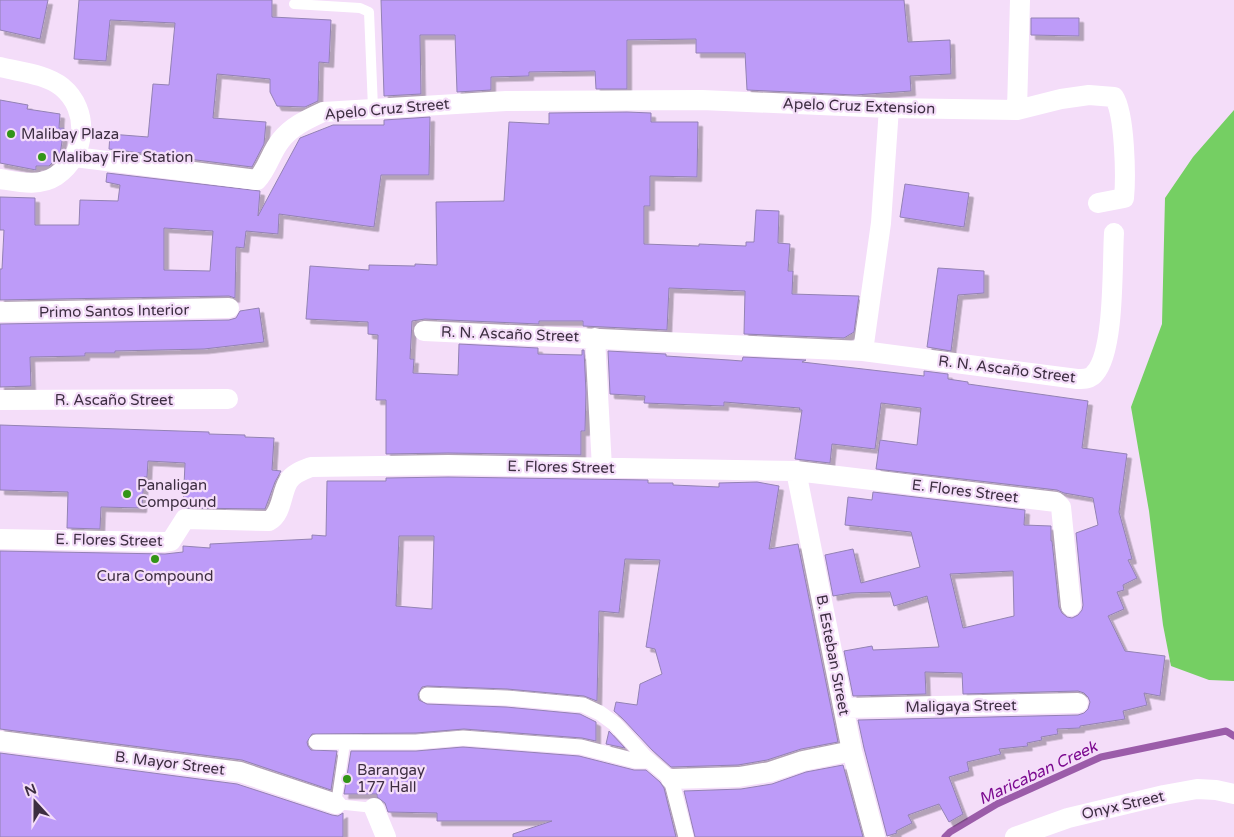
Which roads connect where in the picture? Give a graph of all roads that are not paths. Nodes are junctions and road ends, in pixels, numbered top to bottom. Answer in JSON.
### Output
{"nodes":[{"id":1,"x":1020,"y":0,"type":"edge"},
{"id":2,"x":294,"y":4,"type":"dead end"},
{"id":3,"x":0,"y":67,"type":"edge"},
{"id":4,"x":702,"y":100,"type":"joint"},
{"id":5,"x":373,"y":108,"type":"junction"},
{"id":6,"x":889,"y":108,"type":"junction"},
{"id":7,"x":1017,"y":110,"type":"junction"},
{"id":8,"x":74,"y":157,"type":"junction"},
{"id":9,"x":0,"y":179,"type":"edge"},
{"id":10,"x":1098,"y":203,"type":"dead end"},
{"id":11,"x":1114,"y":232,"type":"dead end"},
{"id":12,"x":229,"y":308,"type":"dead end"},
{"id":13,"x":0,"y":312,"type":"edge"},
{"id":14,"x":424,"y":331,"type":"dead end"},
{"id":15,"x":595,"y":338,"type":"junction"},
{"id":16,"x":863,"y":351,"type":"junction"},
{"id":17,"x":228,"y":399,"type":"dead end"},
{"id":18,"x":0,"y":400,"type":"edge"},
{"id":19,"x":602,"y":468,"type":"junction"},
{"id":20,"x":796,"y":471,"type":"junction"},
{"id":21,"x":0,"y":539,"type":"edge"},
{"id":22,"x":1071,"y":606,"type":"dead end"},
{"id":23,"x":427,"y":694,"type":"dead end"},
{"id":24,"x":1078,"y":703,"type":"dead end"},
{"id":25,"x":844,"y":708,"type":"junction"},
{"id":26,"x":0,"y":742,"type":"edge"},
{"id":27,"x":316,"y":742,"type":"dead end"},
{"id":28,"x":345,"y":742,"type":"junction"},
{"id":29,"x":852,"y":751,"type":"junction"},
{"id":30,"x":650,"y":761,"type":"junction"},
{"id":31,"x":671,"y":779,"type":"junction"},
{"id":32,"x":1234,"y":794,"type":"edge"},
{"id":33,"x":336,"y":804,"type":"junction"},
{"id":34,"x":374,"y":808,"type":"joint"},
{"id":35,"x":385,"y":836,"type":"edge"},
{"id":36,"x":686,"y":837,"type":"edge"},
{"id":37,"x":875,"y":837,"type":"edge"},
{"id":38,"x":1015,"y":837,"type":"edge"}],
"edges":[{"from":1,"to":7,"type":"street"},
{"from":2,"to":5,"type":"lane"},
{"from":3,"to":8,"type":"street"},
{"from":4,"to":5,"type":"street","name":"Apelo Cruz Street"},
{"from":4,"to":6,"type":"street","name":"Apelo Cruz Extension"},
{"from":5,"to":8,"type":"street","name":"Apelo Cruz Street"},
{"from":6,"to":7,"type":"street","name":"Apelo Cruz Extension"},
{"from":6,"to":16,"type":"street"},
{"from":7,"to":10,"type":"street","name":"Apelo Cruz Extension"},
{"from":8,"to":9,"type":"street"},
{"from":11,"to":16,"type":"street","name":"R. N. Ascaño Street"},
{"from":12,"to":13,"type":"street","name":"Primo Santos Interior"},
{"from":14,"to":15,"type":"street","name":"R. N. Ascaño Street"},
{"from":15,"to":16,"type":"street","name":"R. N. Ascaño Street"},
{"from":15,"to":19,"type":"street","name":"R. N. Ascaño Street"},
{"from":17,"to":18,"type":"street","name":"R. Ascaño Street"},
{"from":19,"to":20,"type":"street","name":"E. Flores Street"},
{"from":19,"to":21,"type":"street","name":"E. Flores Street"},
{"from":20,"to":22,"type":"street","name":"E. Flores Street"},
{"from":20,"to":25,"type":"street","name":"B. Esteban Street"},
{"from":23,"to":30,"type":"street"},
{"from":24,"to":25,"type":"street","name":"Maligaya Street"},
{"from":25,"to":29,"type":"street","name":"B. Esteban Street"},
{"from":26,"to":33,"type":"street","name":"B. Mayor Street"},
{"from":27,"to":28,"type":"street"},
{"from":28,"to":30,"type":"street"},
{"from":28,"to":33,"type":"lane"},
{"from":29,"to":31,"type":"street"},
{"from":29,"to":37,"type":"street","name":"B. Esteban Street"},
{"from":30,"to":31,"type":"street"},
{"from":31,"to":36,"type":"street"},
{"from":32,"to":38,"type":"street","name":"Onyx Street"},
{"from":33,"to":34,"type":"lane"},
{"from":34,"to":35,"type":"street"}]}
